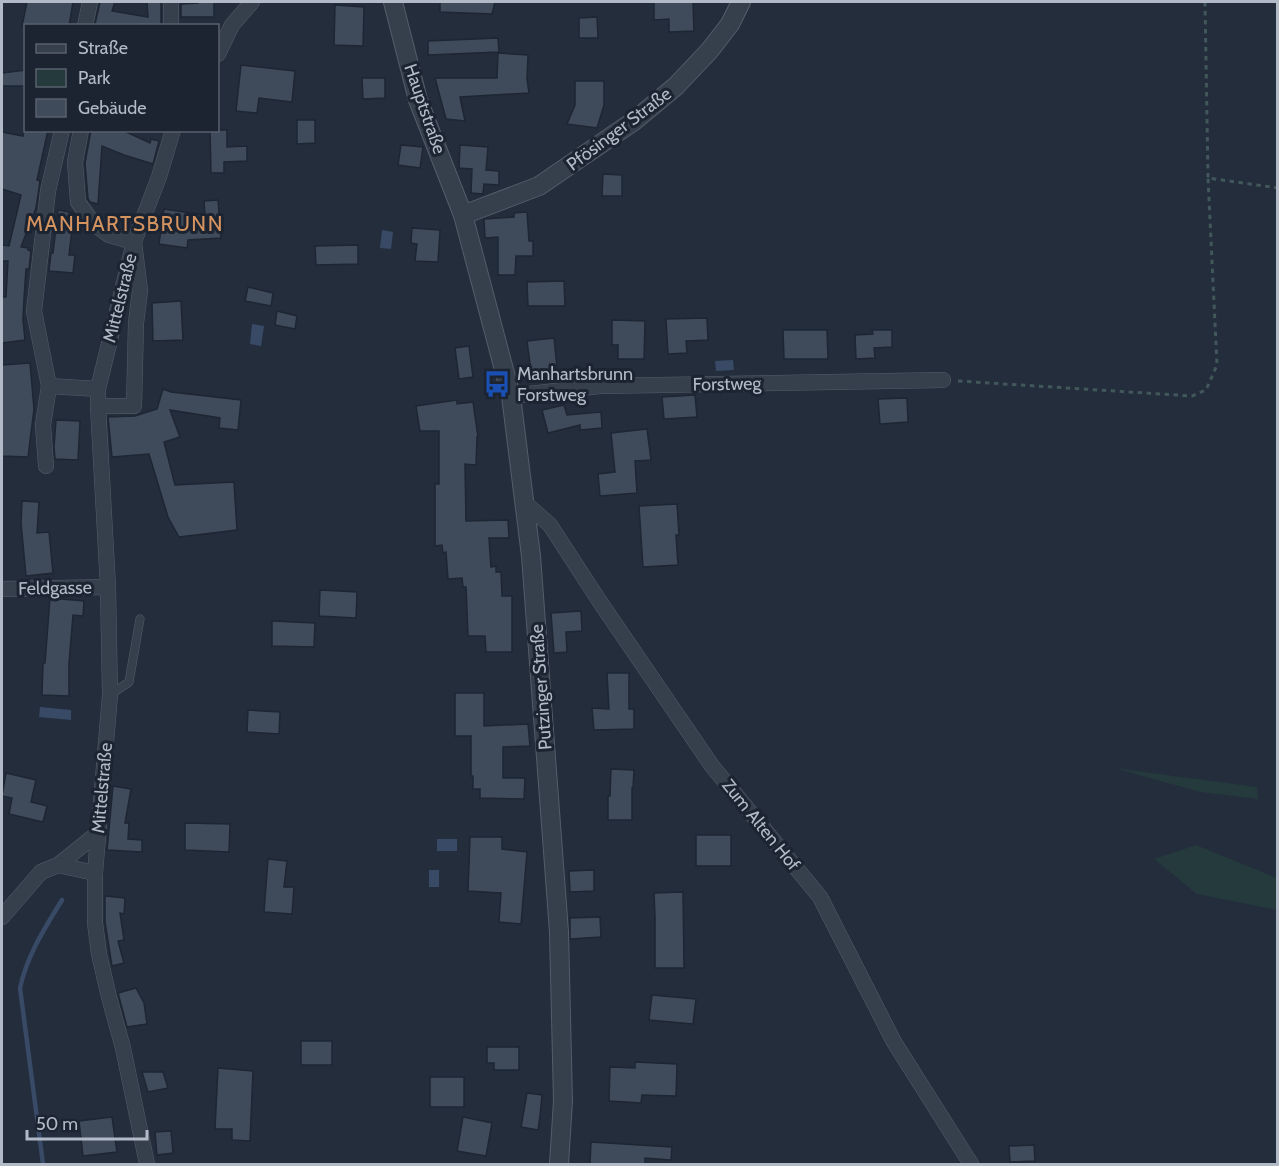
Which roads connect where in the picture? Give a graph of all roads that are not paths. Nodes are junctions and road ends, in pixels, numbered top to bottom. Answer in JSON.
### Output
{"nodes":[{"id":1,"x":90,"y":2,"type":"edge"},
{"id":2,"x":171,"y":2,"type":"edge"},
{"id":3,"x":252,"y":2,"type":"edge"},
{"id":4,"x":393,"y":2,"type":"edge"},
{"id":5,"x":741,"y":2,"type":"edge"},
{"id":6,"x":85,"y":24,"type":"edge"},
{"id":7,"x":171,"y":24,"type":"edge"},
{"id":8,"x":219,"y":52,"type":"edge"},
{"id":9,"x":63,"y":132,"type":"edge"},
{"id":10,"x":81,"y":132,"type":"edge"},
{"id":11,"x":172,"y":132,"type":"edge"},
{"id":12,"x":463,"y":215,"type":"junction"},
{"id":13,"x":134,"y":242,"type":"junction"},
{"id":14,"x":943,"y":380,"type":"road end"},
{"id":15,"x":49,"y":386,"type":"junction"},
{"id":16,"x":98,"y":389,"type":"junction"},
{"id":17,"x":511,"y":396,"type":"junction"},
{"id":18,"x":98,"y":406,"type":"junction"},
{"id":19,"x":46,"y":466,"type":"dead end"},
{"id":20,"x":525,"y":503,"type":"junction"},
{"id":21,"x":108,"y":587,"type":"junction"},
{"id":22,"x":2,"y":589,"type":"edge"},
{"id":23,"x":140,"y":619,"type":"dead end"},
{"id":24,"x":110,"y":695,"type":"junction"},
{"id":25,"x":98,"y":832,"type":"junction"},
{"id":26,"x":58,"y":865,"type":"junction"},
{"id":27,"x":95,"y":873,"type":"junction"},
{"id":28,"x":2,"y":917,"type":"edge"},
{"id":29,"x":147,"y":1164,"type":"edge"},
{"id":30,"x":559,"y":1164,"type":"edge"},
{"id":31,"x":971,"y":1164,"type":"edge"}],
"edges":[{"from":1,"to":6,"type":"street"},
{"from":2,"to":7,"type":"street"},
{"from":3,"to":8,"type":"street"},
{"from":4,"to":12,"type":"street","name":"Hauptstraße"},
{"from":5,"to":12,"type":"street","name":"Pfösinger Straße"},
{"from":9,"to":15,"type":"street"},
{"from":10,"to":13,"type":"street"},
{"from":11,"to":13,"type":"street","name":"Mittelstraße"},
{"from":12,"to":17,"type":"street","name":"Putzinger Straße"},
{"from":13,"to":16,"type":"street","name":"Mittelstraße"},
{"from":13,"to":18,"type":"street","name":"Mittelstraße"},
{"from":14,"to":17,"type":"street","name":"Forstweg"},
{"from":15,"to":16,"type":"street"},
{"from":15,"to":19,"type":"street"},
{"from":16,"to":18,"type":"street","name":"Mittelstraße"},
{"from":17,"to":20,"type":"street","name":"Putzinger Straße"},
{"from":18,"to":21,"type":"street","name":"Mittelstraße"},
{"from":20,"to":30,"type":"street","name":"Putzinger Straße"},
{"from":20,"to":31,"type":"street","name":"Zum Alten Hof"},
{"from":21,"to":22,"type":"street","name":"Feldgasse"},
{"from":21,"to":24,"type":"street","name":"Mittelstraße"},
{"from":23,"to":24,"type":"lane"},
{"from":24,"to":25,"type":"street","name":"Mittelstraße"},
{"from":25,"to":26,"type":"street"},
{"from":25,"to":27,"type":"street","name":"Mittelstraße"},
{"from":26,"to":27,"type":"street"},
{"from":26,"to":28,"type":"street"},
{"from":27,"to":29,"type":"street","name":"Mittelstraße"}]}
